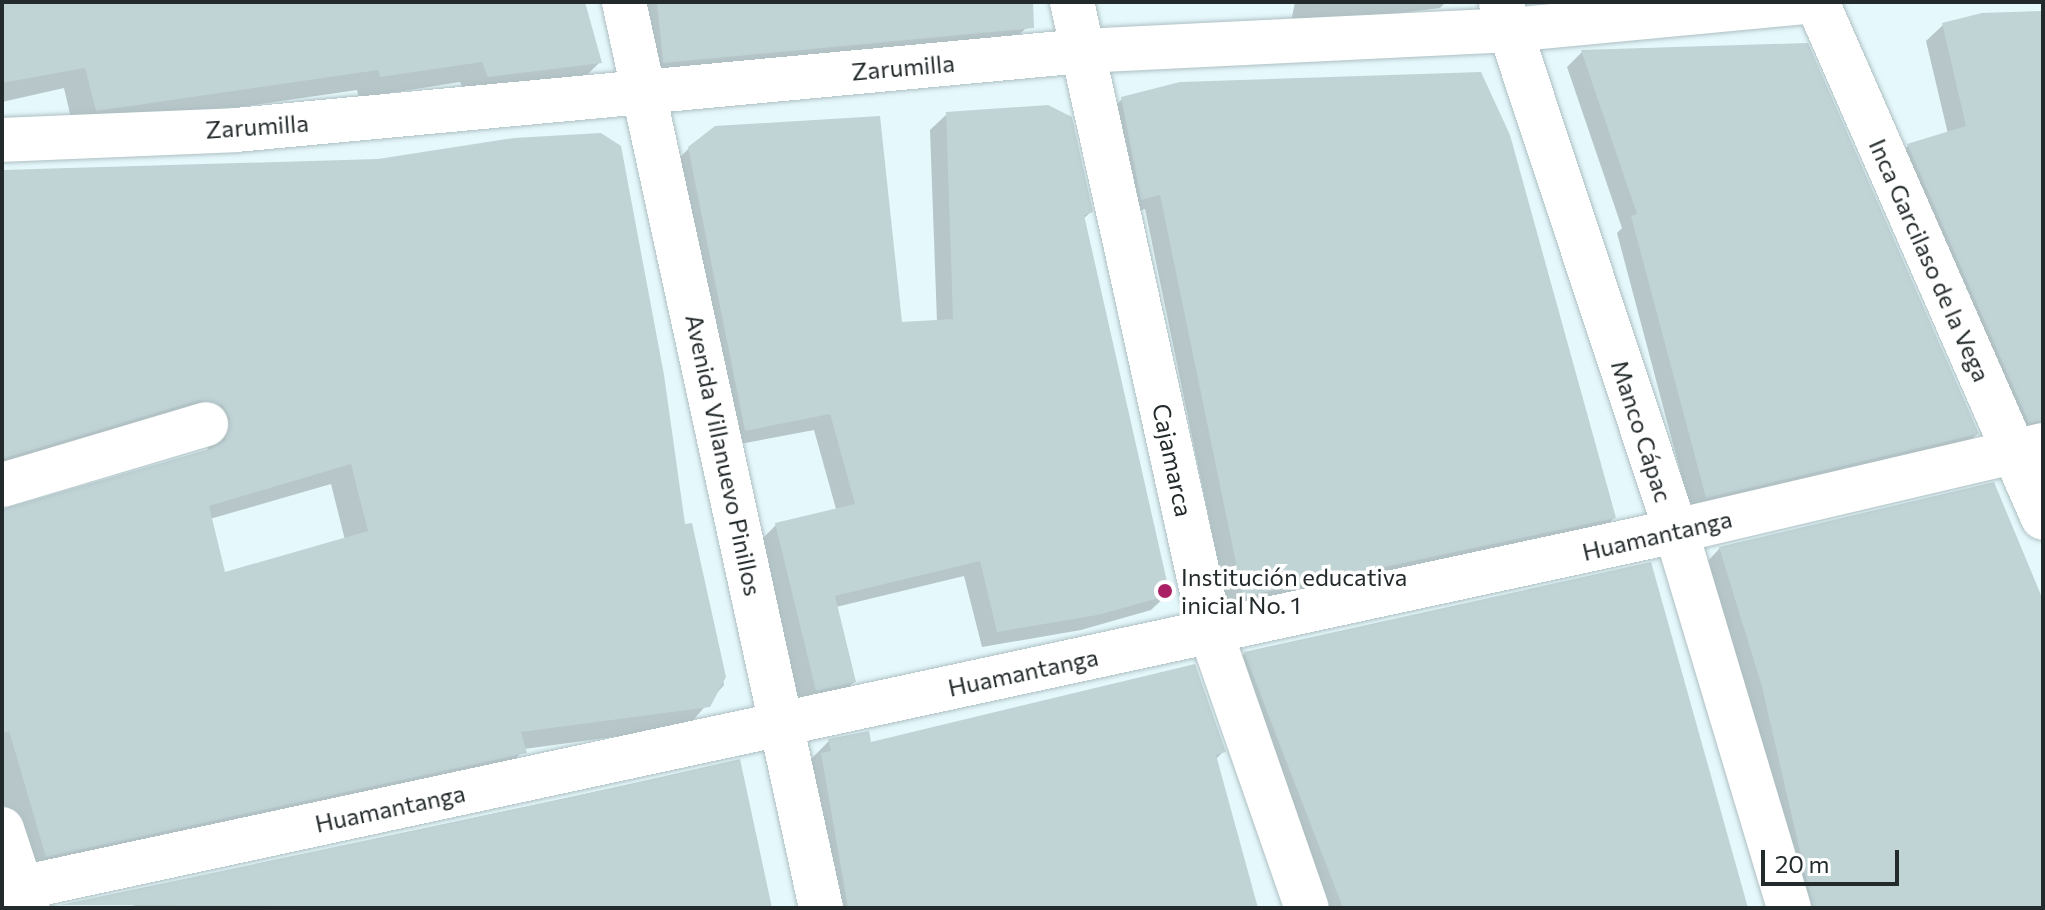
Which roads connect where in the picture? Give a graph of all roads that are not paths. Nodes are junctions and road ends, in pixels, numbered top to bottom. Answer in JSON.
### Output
{"nodes":[{"id":1,"x":624,"y":2,"type":"edge"},
{"id":2,"x":1072,"y":2,"type":"edge"},
{"id":3,"x":1804,"y":2,"type":"edge"},
{"id":4,"x":1817,"y":2,"type":"edge"},
{"id":5,"x":1505,"y":16,"type":"edge"},
{"id":6,"x":1083,"y":51,"type":"junction"},
{"id":7,"x":643,"y":90,"type":"junction"},
{"id":8,"x":2,"y":140,"type":"edge"},
{"id":9,"x":206,"y":424,"type":"dead end"},
{"id":10,"x":2029,"y":450,"type":"edge"},
{"id":11,"x":2,"y":485,"type":"edge"},
{"id":12,"x":2043,"y":518,"type":"edge"},
{"id":13,"x":1676,"y":531,"type":"junction"},
{"id":14,"x":1211,"y":633,"type":"junction"},
{"id":15,"x":783,"y":722,"type":"junction"},
{"id":16,"x":2,"y":829,"type":"edge"},
{"id":17,"x":17,"y":896,"type":"edge"},
{"id":18,"x":821,"y":908,"type":"edge"},
{"id":19,"x":1307,"y":908,"type":"edge"},
{"id":20,"x":1789,"y":908,"type":"edge"}],
"edges":[{"from":1,"to":7,"type":"street","name":"Avenida Villanuevo Pinillos"},
{"from":2,"to":6,"type":"street","name":"Cajamarca"},
{"from":3,"to":5,"type":"street","name":"Zarumilla"},
{"from":4,"to":10,"type":"street","name":"Inca Garcilaso de la Vega"},
{"from":5,"to":6,"type":"street","name":"Zarumilla"},
{"from":5,"to":13,"type":"street","name":"Manco Cápac"},
{"from":6,"to":7,"type":"street","name":"Zarumilla"},
{"from":6,"to":14,"type":"street","name":"Cajamarca"},
{"from":7,"to":8,"type":"street","name":"Zarumilla"},
{"from":7,"to":15,"type":"street","name":"Avenida Villanuevo Pinillos"},
{"from":9,"to":11,"type":"street"},
{"from":10,"to":12,"type":"street","name":"Inca Garcilaso de la Vega"},
{"from":10,"to":13,"type":"street","name":"Huamantanga"},
{"from":13,"to":14,"type":"street","name":"Huamantanga"},
{"from":13,"to":20,"type":"street","name":"Manco Cápac"},
{"from":14,"to":15,"type":"street","name":"Huamantanga"},
{"from":14,"to":19,"type":"street","name":"Cajamarca"},
{"from":15,"to":17,"type":"street","name":"Huamantanga"},
{"from":15,"to":18,"type":"street","name":"Avenida Villanuevo Pinillos"},
{"from":16,"to":17,"type":"street"}]}
